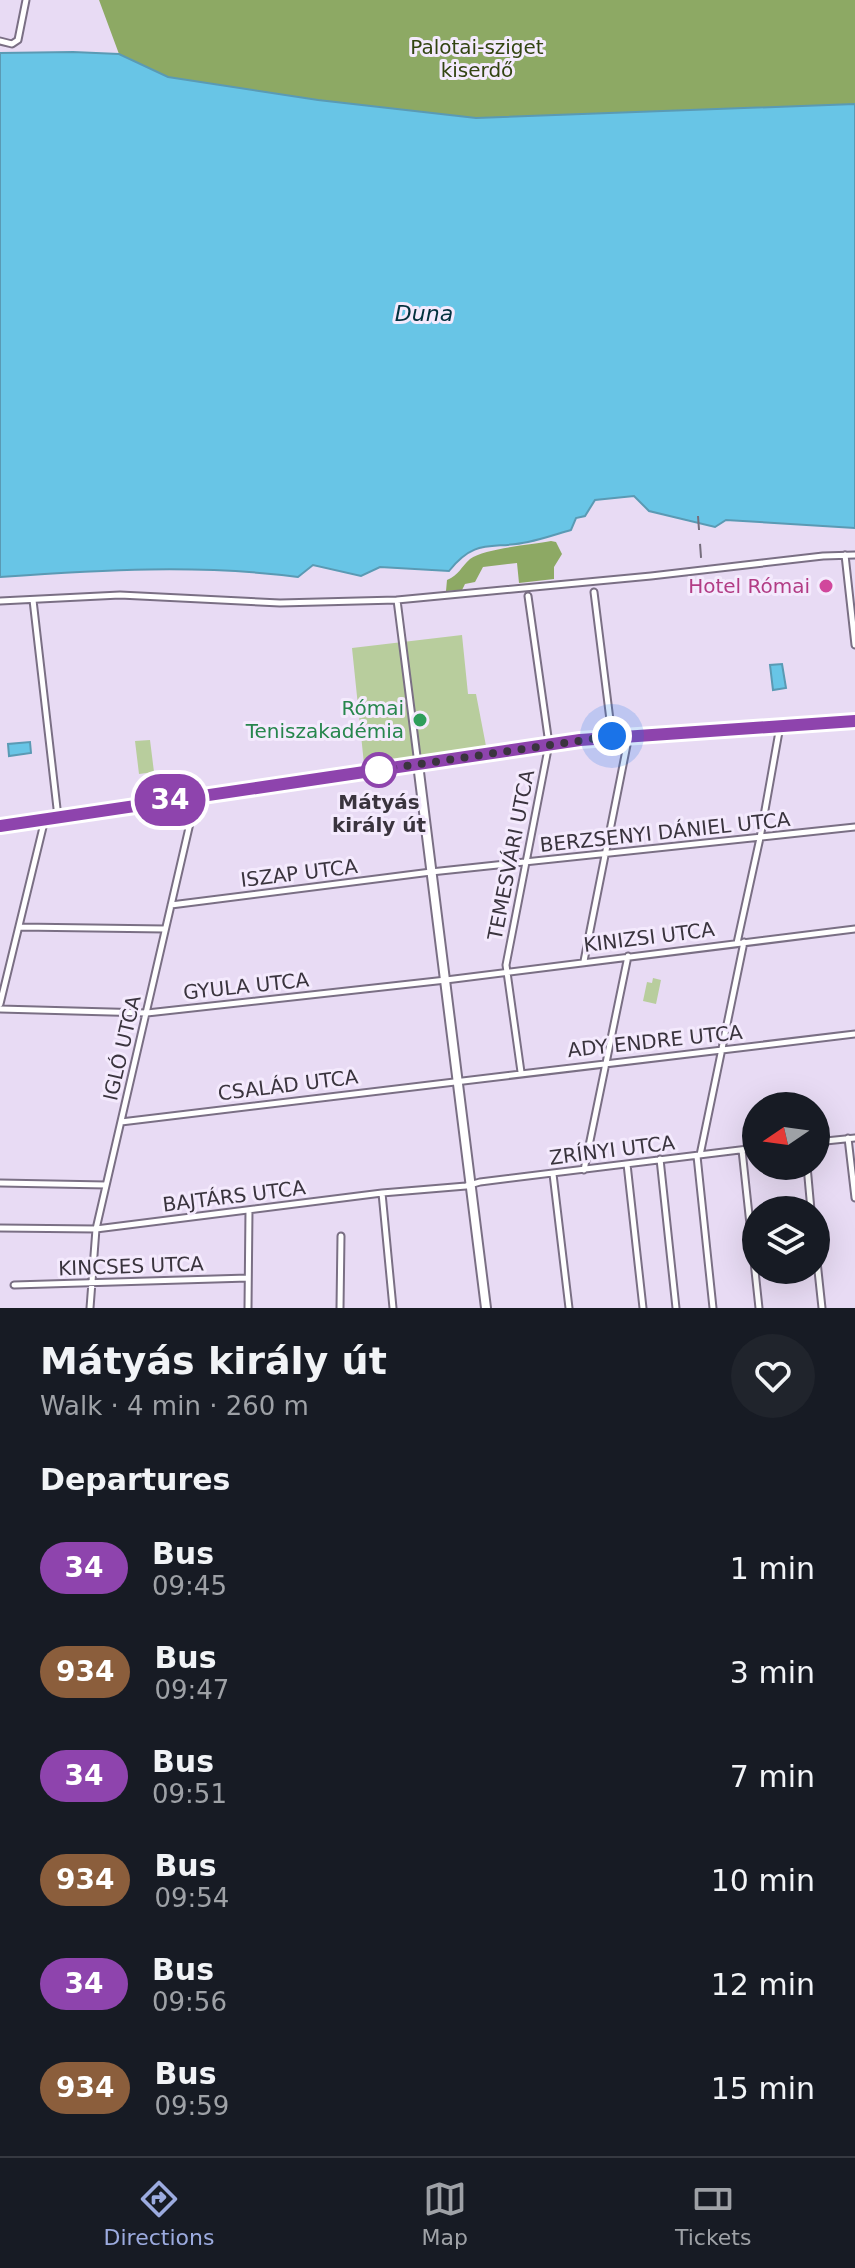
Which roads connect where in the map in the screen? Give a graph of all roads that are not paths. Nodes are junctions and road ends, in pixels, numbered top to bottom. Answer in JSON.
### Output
{"nodes":[{"id":1,"x":26,"y":0,"type":"edge"},
{"id":2,"x":0,"y":41,"type":"edge"},
{"id":3,"x":845,"y":555,"type":"junction"},
{"id":4,"x":855,"y":555,"type":"edge"},
{"id":5,"x":594,"y":592,"type":"dead end"},
{"id":6,"x":528,"y":596,"type":"dead end"},
{"id":7,"x":33,"y":599,"type":"junction"},
{"id":8,"x":397,"y":600,"type":"junction"},
{"id":9,"x":0,"y":601,"type":"edge"},
{"id":10,"x":855,"y":645,"type":"edge"},
{"id":11,"x":855,"y":721,"type":"edge"},
{"id":12,"x":780,"y":726,"type":"junction"},
{"id":13,"x":629,"y":735,"type":"junction"},
{"id":14,"x":612,"y":736,"type":"junction"},
{"id":15,"x":549,"y":744,"type":"junction"},
{"id":16,"x":418,"y":764,"type":"junction"},
{"id":17,"x":194,"y":797,"type":"junction"},
{"id":18,"x":58,"y":817,"type":"junction"},
{"id":19,"x":45,"y":819,"type":"junction"},
{"id":20,"x":0,"y":826,"type":"edge"},
{"id":21,"x":855,"y":827,"type":"edge"},
{"id":22,"x":760,"y":838,"type":"junction"},
{"id":23,"x":604,"y":854,"type":"junction"},
{"id":24,"x":527,"y":862,"type":"junction"},
{"id":25,"x":431,"y":872,"type":"junction"},
{"id":26,"x":171,"y":905,"type":"junction"},
{"id":27,"x":20,"y":927,"type":"junction"},
{"id":28,"x":165,"y":929,"type":"junction"},
{"id":29,"x":855,"y":929,"type":"edge"},
{"id":30,"x":740,"y":942,"type":"junction"},
{"id":31,"x":628,"y":956,"type":"junction"},
{"id":32,"x":584,"y":961,"type":"junction"},
{"id":33,"x":507,"y":971,"type":"junction"},
{"id":34,"x":446,"y":980,"type":"junction"},
{"id":35,"x":0,"y":1006,"type":"edge"},
{"id":36,"x":147,"y":1013,"type":"junction"},
{"id":37,"x":855,"y":1034,"type":"edge"},
{"id":38,"x":722,"y":1050,"type":"junction"},
{"id":39,"x":605,"y":1063,"type":"junction"},
{"id":40,"x":521,"y":1072,"type":"junction"},
{"id":41,"x":459,"y":1080,"type":"junction"},
{"id":42,"x":121,"y":1122,"type":"junction"},
{"id":43,"x":852,"y":1138,"type":"edge"},
{"id":44,"x":830,"y":1140,"type":"edge"},
{"id":45,"x":742,"y":1150,"type":"edge"},
{"id":46,"x":698,"y":1156,"type":"junction"},
{"id":47,"x":660,"y":1159,"type":"junction"},
{"id":48,"x":627,"y":1164,"type":"junction"},
{"id":49,"x":584,"y":1170,"type":"junction"},
{"id":50,"x":553,"y":1174,"type":"junction"},
{"id":51,"x":745,"y":1180,"type":"edge"},
{"id":52,"x":0,"y":1183,"type":"edge"},
{"id":53,"x":106,"y":1185,"type":"junction"},
{"id":54,"x":472,"y":1185,"type":"junction"},
{"id":55,"x":382,"y":1193,"type":"junction"},
{"id":56,"x":855,"y":1198,"type":"edge"},
{"id":57,"x":249,"y":1210,"type":"junction"},
{"id":58,"x":0,"y":1228,"type":"edge"},
{"id":59,"x":96,"y":1229,"type":"junction"},
{"id":60,"x":341,"y":1236,"type":"dead end"},
{"id":61,"x":248,"y":1278,"type":"junction"},
{"id":62,"x":91,"y":1284,"type":"junction"},
{"id":63,"x":819,"y":1284,"type":"edge"},
{"id":64,"x":14,"y":1285,"type":"dead end"},
{"id":65,"x":90,"y":1308,"type":"edge"},
{"id":66,"x":248,"y":1308,"type":"edge"},
{"id":67,"x":340,"y":1308,"type":"edge"},
{"id":68,"x":393,"y":1308,"type":"edge"},
{"id":69,"x":486,"y":1308,"type":"edge"},
{"id":70,"x":569,"y":1308,"type":"edge"},
{"id":71,"x":643,"y":1308,"type":"edge"},
{"id":72,"x":676,"y":1308,"type":"edge"},
{"id":73,"x":713,"y":1308,"type":"edge"},
{"id":74,"x":759,"y":1308,"type":"edge"},
{"id":75,"x":822,"y":1308,"type":"edge"}],
"edges":[{"from":1,"to":2,"type":"street"},
{"from":3,"to":4,"type":"street"},
{"from":3,"to":8,"type":"street"},
{"from":3,"to":10,"type":"street"},
{"from":5,"to":14,"type":"street"},
{"from":6,"to":15,"type":"street","name":"TEMESVÁRI UTCA"},
{"from":7,"to":8,"type":"street"},
{"from":7,"to":9,"type":"street"},
{"from":7,"to":18,"type":"street"},
{"from":8,"to":16,"type":"street"},
{"from":11,"to":12,"type":"street"},
{"from":12,"to":13,"type":"street"},
{"from":12,"to":22,"type":"street"},
{"from":13,"to":14,"type":"street"},
{"from":13,"to":23,"type":"street"},
{"from":14,"to":15,"type":"street"},
{"from":15,"to":16,"type":"street"},
{"from":15,"to":24,"type":"street","name":"TEMESVÁRI UTCA"},
{"from":16,"to":17,"type":"street"},
{"from":16,"to":25,"type":"street"},
{"from":17,"to":18,"type":"street"},
{"from":17,"to":26,"type":"street","name":"IGLÓ UTCA"},
{"from":18,"to":19,"type":"street"},
{"from":19,"to":20,"type":"street"},
{"from":19,"to":27,"type":"street"},
{"from":21,"to":22,"type":"street","name":"BERZSENYI DÁNIEL UTCA"},
{"from":22,"to":23,"type":"street","name":"BERZSENYI DÁNIEL UTCA"},
{"from":22,"to":30,"type":"street"},
{"from":23,"to":24,"type":"street","name":"BERZSENYI DÁNIEL UTCA"},
{"from":23,"to":32,"type":"street"},
{"from":24,"to":25,"type":"street","name":"BERZSENYI DÁNIEL UTCA"},
{"from":24,"to":33,"type":"street","name":"TEMESVÁRI UTCA"},
{"from":25,"to":26,"type":"street","name":"ISZAP UTCA"},
{"from":25,"to":34,"type":"street"},
{"from":26,"to":28,"type":"street","name":"IGLÓ UTCA"},
{"from":27,"to":28,"type":"street"},
{"from":27,"to":35,"type":"street"},
{"from":28,"to":36,"type":"street","name":"IGLÓ UTCA"},
{"from":29,"to":30,"type":"street","name":"KINIZSI UTCA"},
{"from":30,"to":31,"type":"street","name":"KINIZSI UTCA"},
{"from":30,"to":38,"type":"street"},
{"from":31,"to":32,"type":"street","name":"KINIZSI UTCA"},
{"from":31,"to":39,"type":"street"},
{"from":32,"to":33,"type":"street","name":"KINIZSI UTCA"},
{"from":33,"to":34,"type":"street","name":"KINIZSI UTCA"},
{"from":33,"to":40,"type":"street","name":"TEMESVÁRI UTCA"},
{"from":34,"to":36,"type":"street","name":"GYULA UTCA"},
{"from":34,"to":41,"type":"street"},
{"from":35,"to":36,"type":"street","name":"GYULA UTCA"},
{"from":36,"to":42,"type":"street","name":"IGLÓ UTCA"},
{"from":37,"to":38,"type":"street","name":"ADY ENDRE UTCA"},
{"from":38,"to":39,"type":"street","name":"ADY ENDRE UTCA"},
{"from":38,"to":46,"type":"street"},
{"from":39,"to":40,"type":"street","name":"ADY ENDRE UTCA"},
{"from":39,"to":49,"type":"street"},
{"from":40,"to":41,"type":"street","name":"ADY ENDRE UTCA"},
{"from":41,"to":42,"type":"street","name":"CSALÁD UTCA"},
{"from":41,"to":54,"type":"street"},
{"from":42,"to":53,"type":"street","name":"IGLÓ UTCA"},
{"from":43,"to":44,"type":"street"},
{"from":43,"to":56,"type":"street"},
{"from":45,"to":46,"type":"street","name":"ZRÍNYI UTCA"},
{"from":46,"to":47,"type":"street","name":"ZRÍNYI UTCA"},
{"from":46,"to":73,"type":"street"},
{"from":47,"to":48,"type":"street","name":"ZRÍNYI UTCA"},
{"from":47,"to":72,"type":"street"},
{"from":48,"to":49,"type":"street","name":"ZRÍNYI UTCA"},
{"from":48,"to":71,"type":"street"},
{"from":49,"to":50,"type":"street","name":"ZRÍNYI UTCA"},
{"from":50,"to":54,"type":"street","name":"ZRÍNYI UTCA"},
{"from":50,"to":70,"type":"street"},
{"from":51,"to":74,"type":"street"},
{"from":52,"to":53,"type":"street"},
{"from":53,"to":59,"type":"street","name":"IGLÓ UTCA"},
{"from":54,"to":55,"type":"street","name":"BAJTÁRS UTCA"},
{"from":54,"to":69,"type":"street"},
{"from":55,"to":57,"type":"street","name":"BAJTÁRS UTCA"},
{"from":55,"to":68,"type":"street"},
{"from":57,"to":59,"type":"street","name":"BAJTÁRS UTCA"},
{"from":57,"to":61,"type":"street"},
{"from":58,"to":59,"type":"street","name":"BAJTÁRS UTCA"},
{"from":59,"to":62,"type":"street","name":"IGLÓ UTCA"},
{"from":60,"to":67,"type":"street"},
{"from":61,"to":62,"type":"street","name":"KINCSES UTCA"},
{"from":61,"to":66,"type":"street"},
{"from":62,"to":64,"type":"street","name":"KINCSES UTCA"},
{"from":62,"to":65,"type":"street","name":"IGLÓ UTCA"},
{"from":63,"to":75,"type":"street"}]}
